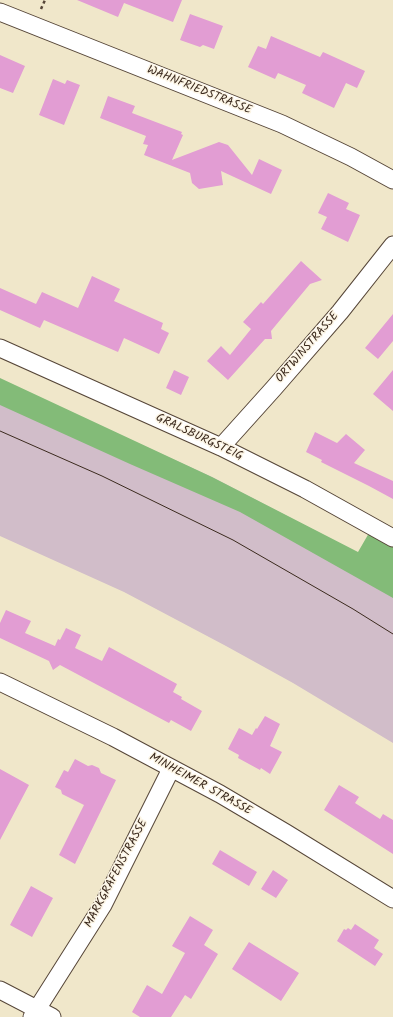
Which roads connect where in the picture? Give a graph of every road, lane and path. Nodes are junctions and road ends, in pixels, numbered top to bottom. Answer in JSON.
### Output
{"nodes":[{"id":1,"x":45,"y":0,"type":"edge"},
{"id":2,"x":0,"y":12,"type":"edge"},
{"id":3,"x":39,"y":13,"type":"dead end"},
{"id":4,"x":393,"y":180,"type":"edge"},
{"id":5,"x":393,"y":246,"type":"edge"},
{"id":6,"x":0,"y":348,"type":"edge"},
{"id":7,"x":220,"y":447,"type":"junction"},
{"id":8,"x":393,"y":538,"type":"edge"},
{"id":9,"x":0,"y":682,"type":"edge"},
{"id":10,"x":171,"y":769,"type":"junction"},
{"id":11,"x":393,"y":899,"type":"edge"},
{"id":12,"x":0,"y":990,"type":"edge"},
{"id":13,"x":35,"y":1013,"type":"edge"},
{"id":14,"x":52,"y":1017,"type":"edge"}],
"edges":[{"from":1,"to":3,"type":"path"},
{"from":2,"to":4,"type":"street","name":"WAHNFRIEDSTRASSE"},
{"from":5,"to":7,"type":"street","name":"ORTWINSTRASSE"},
{"from":6,"to":7,"type":"street","name":"GRALSBURGSTEIG"},
{"from":7,"to":8,"type":"street","name":"GRALSBURGSTEIG"},
{"from":9,"to":10,"type":"street","name":"MINHEIMER STRASSE"},
{"from":10,"to":11,"type":"street","name":"MINHEIMER STRASSE"},
{"from":10,"to":13,"type":"street","name":"MARKGRAFENSTRASSE"},
{"from":12,"to":13,"type":"street"},
{"from":13,"to":14,"type":"street"}]}
